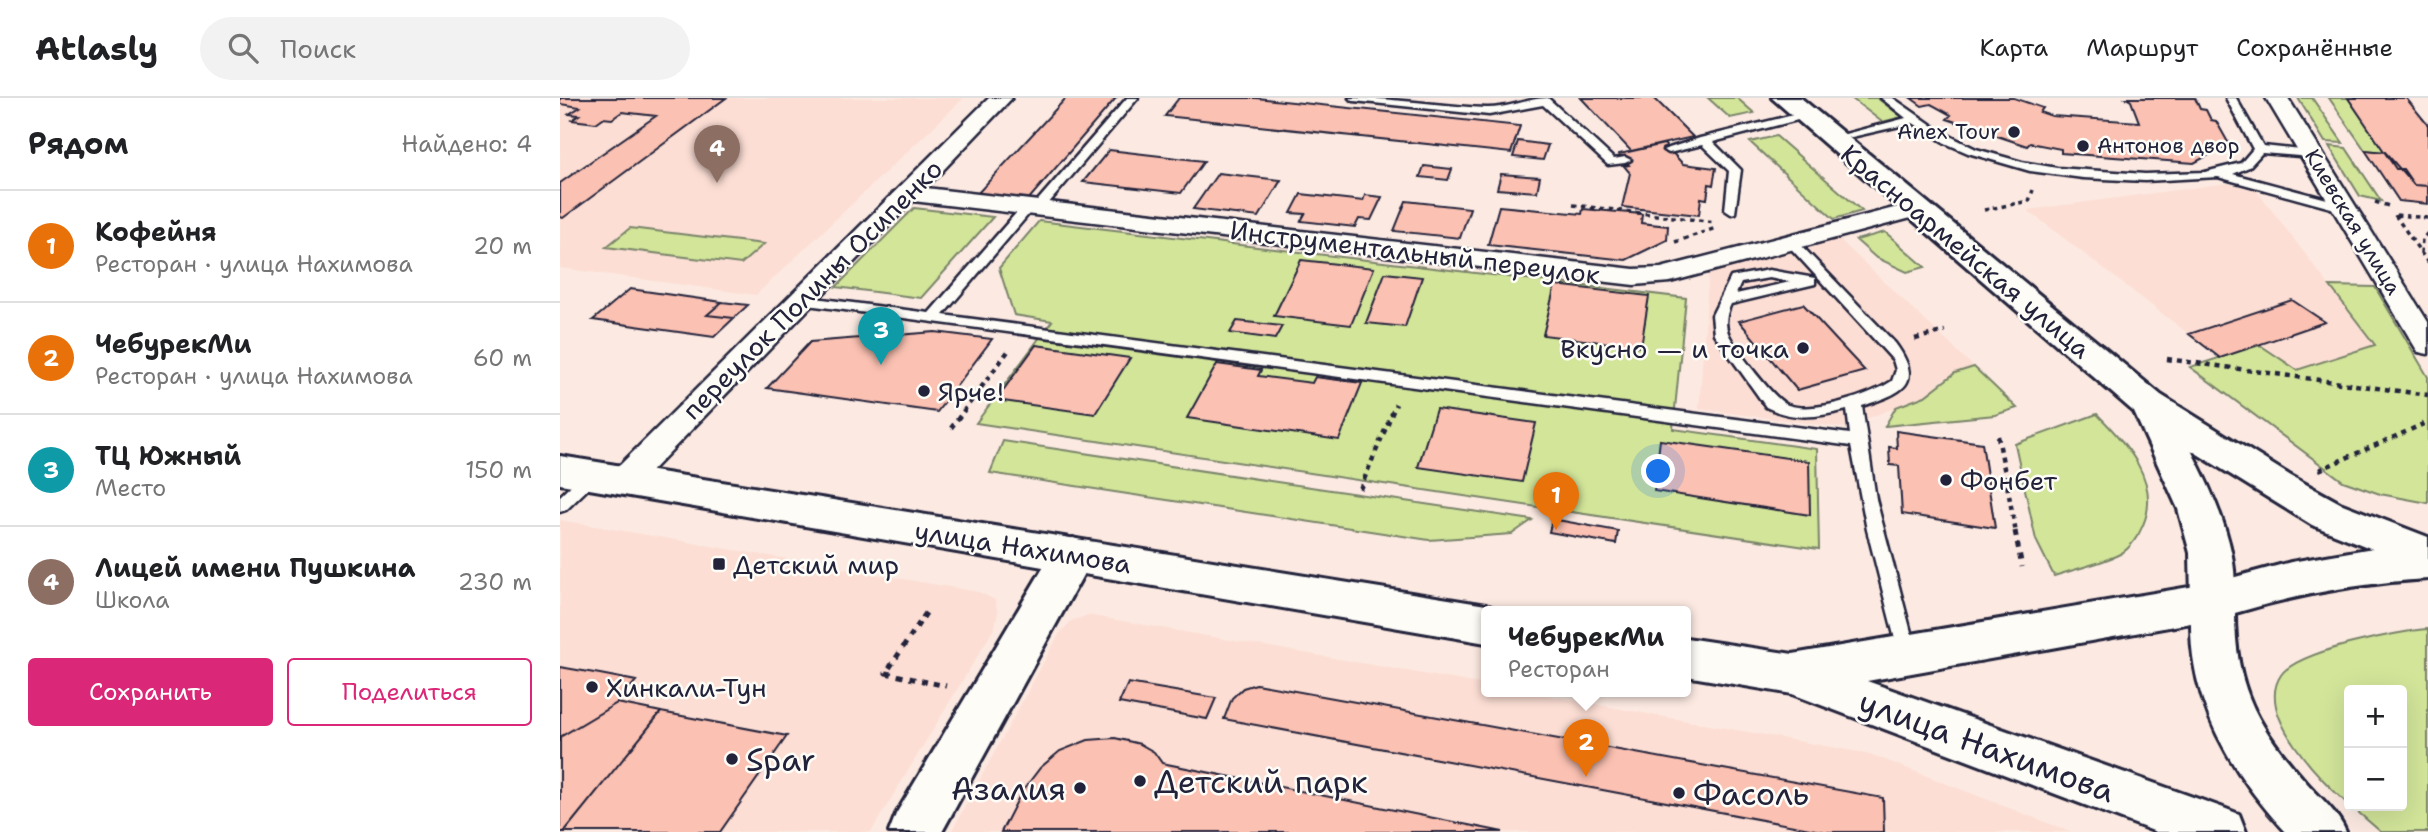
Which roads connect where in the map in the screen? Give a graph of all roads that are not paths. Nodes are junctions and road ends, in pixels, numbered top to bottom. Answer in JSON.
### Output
{"nodes":[{"id":1,"x":1001,"y":98,"type":"edge"},
{"id":2,"x":1133,"y":98,"type":"edge"},
{"id":3,"x":1354,"y":98,"type":"edge"},
{"id":4,"x":1886,"y":98,"type":"edge"},
{"id":5,"x":2231,"y":98,"type":"edge"},
{"id":6,"x":2277,"y":98,"type":"edge"},
{"id":7,"x":1544,"y":99,"type":"edge"},
{"id":8,"x":1795,"y":107,"type":"edge"},
{"id":9,"x":1915,"y":119,"type":"junction"},
{"id":10,"x":1834,"y":139,"type":"junction"},
{"id":11,"x":1704,"y":140,"type":"junction"},
{"id":12,"x":2259,"y":149,"type":"junction"},
{"id":13,"x":1669,"y":150,"type":"dead end"},
{"id":14,"x":2311,"y":154,"type":"junction"},
{"id":15,"x":1625,"y":160,"type":"dead end"},
{"id":16,"x":2216,"y":173,"type":"junction"},
{"id":17,"x":907,"y":193,"type":"junction"},
{"id":18,"x":2342,"y":207,"type":"junction"},
{"id":19,"x":1033,"y":208,"type":"junction"},
{"id":20,"x":1917,"y":209,"type":"junction"},
{"id":21,"x":1731,"y":210,"type":"dead end"},
{"id":22,"x":1791,"y":242,"type":"junction"},
{"id":23,"x":1816,"y":280,"type":"junction"},
{"id":24,"x":800,"y":300,"type":"junction"},
{"id":25,"x":933,"y":318,"type":"junction"},
{"id":26,"x":2428,"y":345,"type":"edge"},
{"id":27,"x":1854,"y":403,"type":"junction"},
{"id":28,"x":2148,"y":404,"type":"junction"},
{"id":29,"x":1857,"y":441,"type":"junction"},
{"id":30,"x":592,"y":475,"type":"edge"},
{"id":31,"x":560,"y":506,"type":"edge"},
{"id":32,"x":2428,"y":554,"type":"edge"},
{"id":33,"x":1073,"y":555,"type":"junction"},
{"id":34,"x":2428,"y":562,"type":"edge"},
{"id":35,"x":2213,"y":601,"type":"junction"},
{"id":36,"x":1481,"y":623,"type":"edge"},
{"id":37,"x":1908,"y":655,"type":"junction"},
{"id":38,"x":1691,"y":658,"type":"edge"},
{"id":39,"x":1793,"y":674,"type":"junction"},
{"id":40,"x":914,"y":832,"type":"edge"},
{"id":41,"x":2221,"y":832,"type":"edge"},
{"id":42,"x":2321,"y":832,"type":"edge"}],
"edges":[{"from":1,"to":17,"type":"street","name":"переулок Полины Осипенко"},
{"from":2,"to":19,"type":"lane"},
{"from":3,"to":7,"type":"lane"},
{"from":4,"to":9,"type":"lane"},
{"from":5,"to":12,"type":"lane"},
{"from":6,"to":14,"type":"street","name":"Киевская улица"},
{"from":7,"to":15,"type":"lane"},
{"from":8,"to":10,"type":"main road","name":"Красноармейская улица"},
{"from":8,"to":11,"type":"lane"},
{"from":9,"to":10,"type":"lane"},
{"from":9,"to":16,"type":"lane"},
{"from":10,"to":20,"type":"main road","name":"Красноармейская улица"},
{"from":11,"to":13,"type":"lane"},
{"from":11,"to":21,"type":"lane"},
{"from":12,"to":14,"type":"lane"},
{"from":12,"to":16,"type":"lane"},
{"from":14,"to":18,"type":"street","name":"Киевская улица"},
{"from":16,"to":18,"type":"lane"},
{"from":17,"to":19,"type":"street","name":"Инструментальный переулок"},
{"from":17,"to":24,"type":"street","name":"переулок Полины Осипенко"},
{"from":18,"to":26,"type":"street","name":"Киевская улица"},
{"from":19,"to":22,"type":"street","name":"Инструментальный переулок"},
{"from":19,"to":25,"type":"lane"},
{"from":20,"to":22,"type":"street","name":"Инструментальный переулок"},
{"from":20,"to":28,"type":"main road","name":"Красноармейская улица"},
{"from":22,"to":23,"type":"lane"},
{"from":23,"to":27,"type":"lane"},
{"from":23,"to":27,"type":"lane"},
{"from":24,"to":25,"type":"lane"},
{"from":24,"to":30,"type":"street","name":"переулок Полины Осипенко"},
{"from":25,"to":29,"type":"lane"},
{"from":27,"to":29,"type":"lane"},
{"from":28,"to":32,"type":"main road","name":"Красноармейская улица"},
{"from":28,"to":35,"type":"main road","name":"Красноармейская улица"},
{"from":29,"to":37,"type":"lane"},
{"from":30,"to":31,"type":"lane"},
{"from":30,"to":33,"type":"main road","name":"улица Нахимова"},
{"from":33,"to":36,"type":"main road","name":"улица Нахимова"},
{"from":33,"to":40,"type":"main road"},
{"from":34,"to":35,"type":"main road","name":"улица Нахимова"},
{"from":35,"to":37,"type":"main road","name":"улица Нахимова"},
{"from":35,"to":42,"type":"main road","name":"Красноармейская улица"},
{"from":37,"to":39,"type":"main road","name":"улица Нахимова"},
{"from":38,"to":39,"type":"main road","name":"улица Нахимова"},
{"from":39,"to":41,"type":"main road","name":"улица Нахимова"}]}
